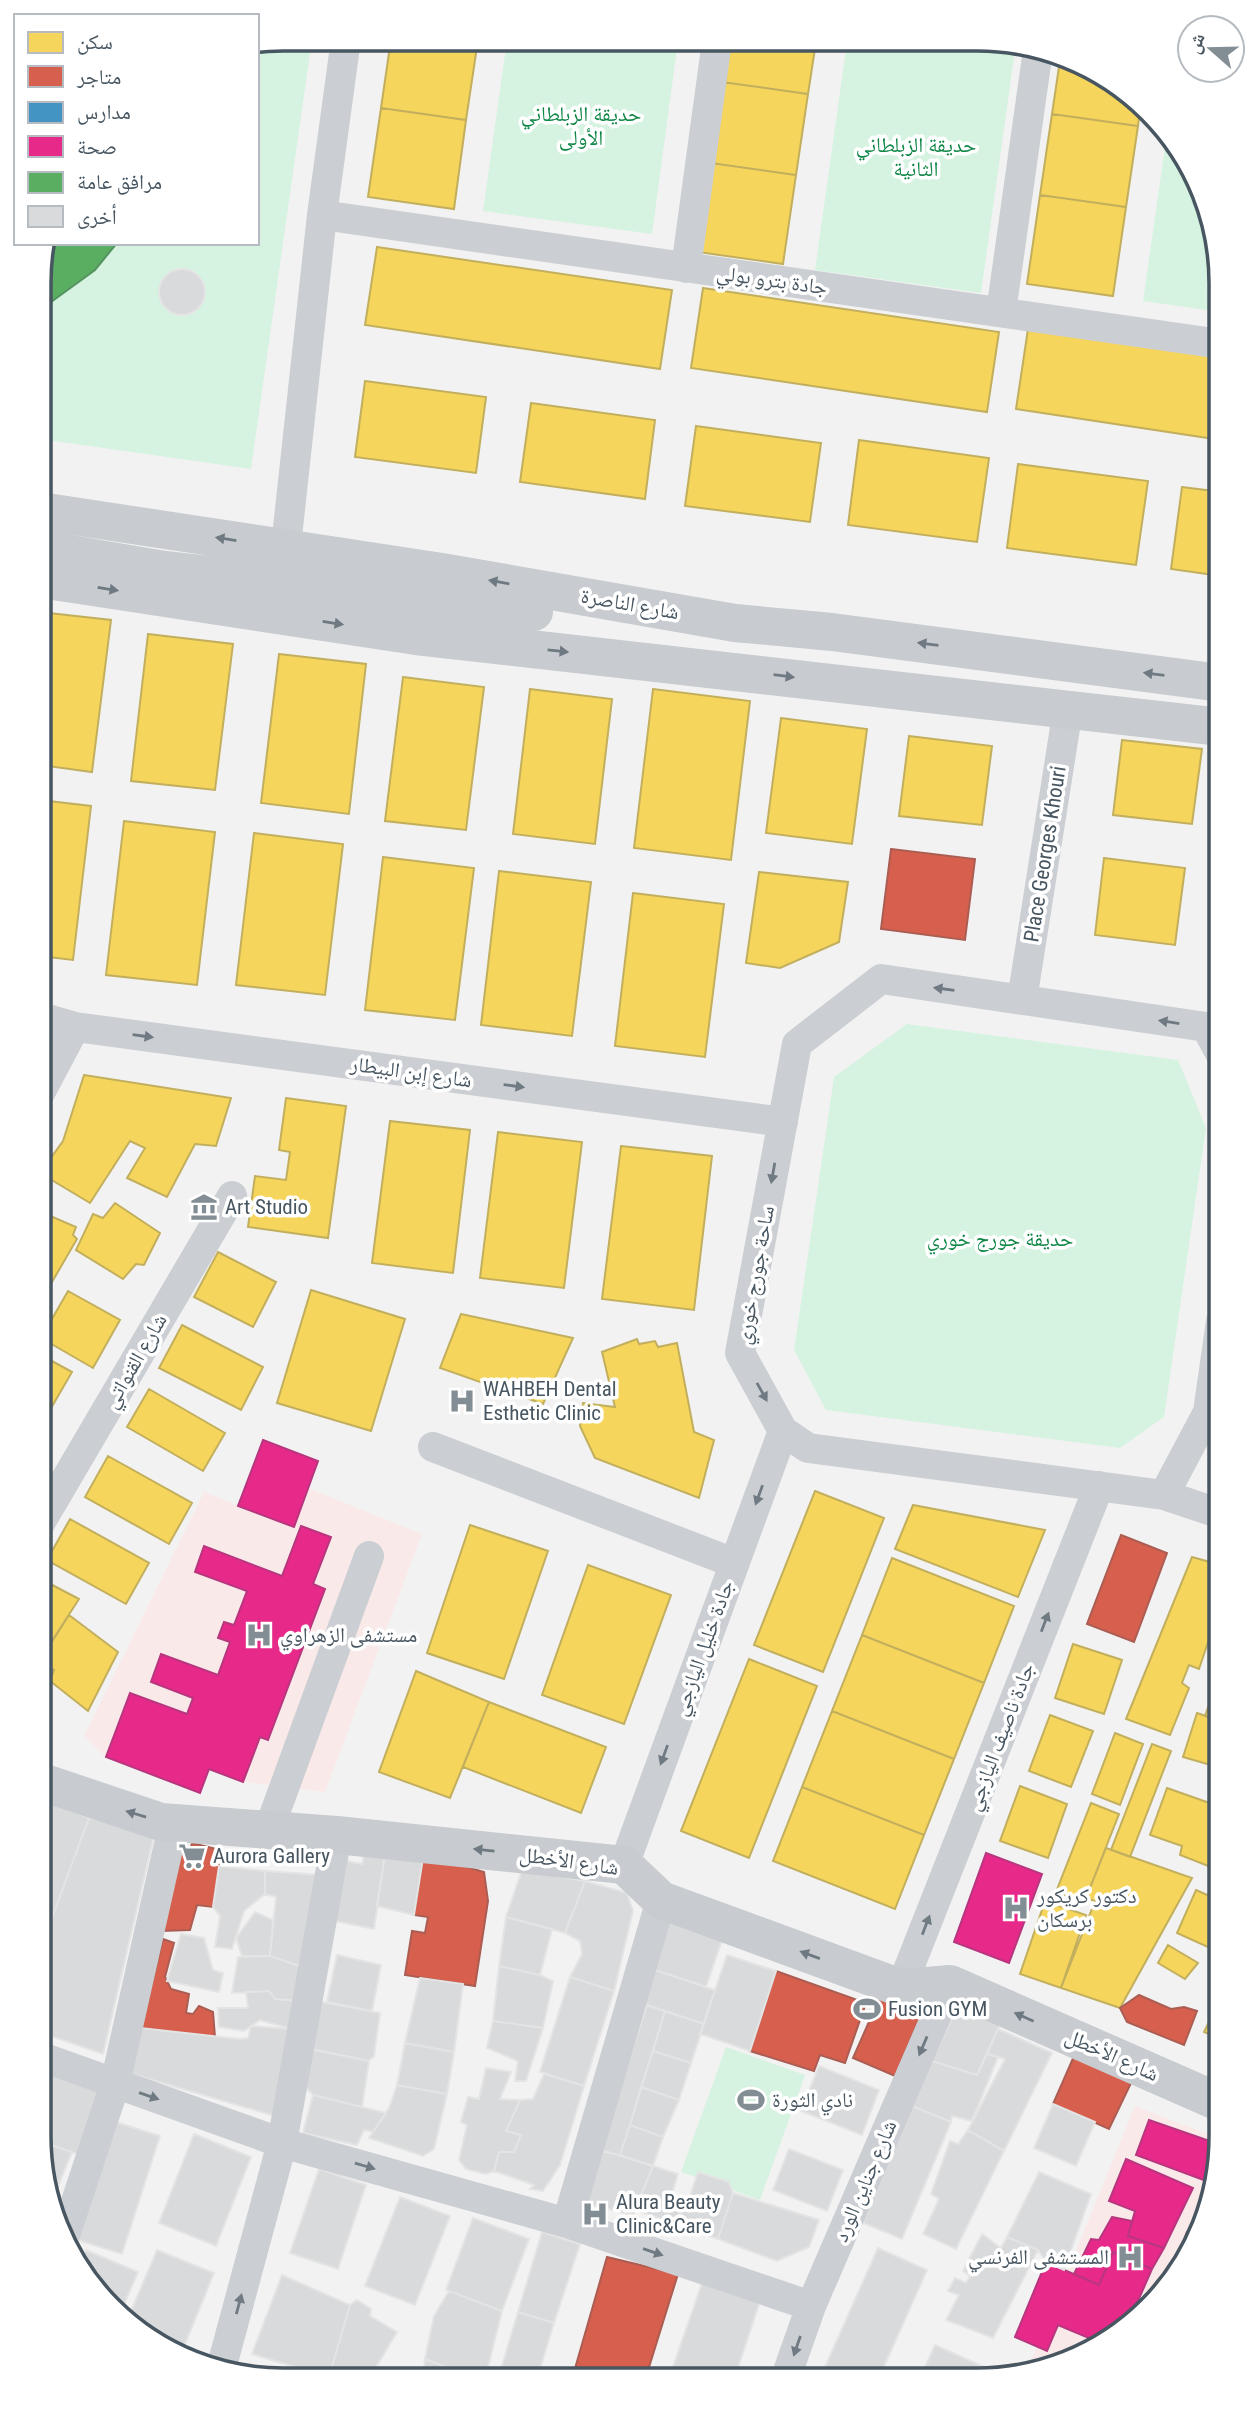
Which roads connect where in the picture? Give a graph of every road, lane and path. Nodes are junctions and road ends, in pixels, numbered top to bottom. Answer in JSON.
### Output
{"nodes":[{"id":1,"x":344,"y":51,"type":"edge"},
{"id":2,"x":716,"y":51,"type":"edge"},
{"id":3,"x":1037,"y":59,"type":"edge"},
{"id":4,"x":322,"y":215,"type":"junction"},
{"id":5,"x":686,"y":268,"type":"junction"},
{"id":6,"x":1000,"y":312,"type":"junction"},
{"id":7,"x":1209,"y":342,"type":"edge"},
{"id":8,"x":51,"y":513,"type":"edge"},
{"id":9,"x":286,"y":546,"type":"dead end"},
{"id":10,"x":51,"y":551,"type":"edge"},
{"id":11,"x":51,"y":581,"type":"edge"},
{"id":12,"x":735,"y":623,"type":"junction"},
{"id":13,"x":1209,"y":681,"type":"edge"},
{"id":14,"x":1068,"y":709,"type":"junction"},
{"id":15,"x":1209,"y":726,"type":"edge"},
{"id":16,"x":1022,"y":1000,"type":"junction"},
{"id":17,"x":51,"y":1020,"type":"edge"},
{"id":18,"x":75,"y":1027,"type":"junction"},
{"id":19,"x":1209,"y":1033,"type":"edge"},
{"id":20,"x":51,"y":1072,"type":"edge"},
{"id":21,"x":783,"y":1122,"type":"junction"},
{"id":22,"x":232,"y":1196,"type":"dead end"},
{"id":23,"x":1209,"y":1405,"type":"edge"},
{"id":24,"x":783,"y":1431,"type":"junction"},
{"id":25,"x":433,"y":1447,"type":"dead end"},
{"id":26,"x":1099,"y":1486,"type":"junction"},
{"id":27,"x":1164,"y":1494,"type":"junction"},
{"id":28,"x":51,"y":1505,"type":"edge"},
{"id":29,"x":1209,"y":1510,"type":"edge"},
{"id":30,"x":369,"y":1556,"type":"dead end"},
{"id":31,"x":734,"y":1563,"type":"junction"},
{"id":32,"x":51,"y":1784,"type":"edge"},
{"id":33,"x":174,"y":1822,"type":"junction"},
{"id":34,"x":269,"y":1829,"type":"junction"},
{"id":35,"x":337,"y":1835,"type":"junction"},
{"id":36,"x":624,"y":1865,"type":"junction"},
{"id":37,"x":661,"y":1900,"type":"junction"},
{"id":38,"x":950,"y":1984,"type":"junction"},
{"id":39,"x":901,"y":1988,"type":"junction"},
{"id":40,"x":51,"y":2061,"type":"edge"},
{"id":41,"x":115,"y":2084,"type":"junction"},
{"id":42,"x":1209,"y":2098,"type":"edge"},
{"id":43,"x":282,"y":2143,"type":"junction"},
{"id":44,"x":567,"y":2223,"type":"junction"},
{"id":45,"x":69,"y":2224,"type":"edge"},
{"id":46,"x":811,"y":2306,"type":"junction"},
{"id":47,"x":224,"y":2360,"type":"edge"},
{"id":48,"x":789,"y":2368,"type":"edge"}],
"edges":[{"from":1,"to":4,"type":"street"},
{"from":2,"to":5,"type":"street"},
{"from":3,"to":6,"type":"street"},
{"from":4,"to":5,"type":"street","name":"جادة بترو بولي"},
{"from":4,"to":9,"type":"street"},
{"from":5,"to":6,"type":"street","name":"جادة بترو بولي"},
{"from":6,"to":7,"type":"street","name":"جادة بترو بولي"},
{"from":12,"to":8,"type":"main road","name":"شارع الناصرة","one_way":true},
{"from":10,"to":12,"type":"main road"},
{"from":11,"to":14,"type":"main road","one_way":true},
{"from":13,"to":12,"type":"main road","name":"شارع الناصرة","one_way":true},
{"from":14,"to":15,"type":"main road"},
{"from":14,"to":16,"type":"street","name":"Place Georges Khouri"},
{"from":19,"to":16,"type":"street","name":"ساحة جورج خوري","one_way":true},
{"from":16,"to":21,"type":"street","name":"ساحة جورج خوري","one_way":true},
{"from":17,"to":18,"type":"street","name":"شارع إبن البيطار"},
{"from":18,"to":20,"type":"street"},
{"from":18,"to":21,"type":"street","name":"شارع إبن البيطار","one_way":true},
{"from":21,"to":24,"type":"street","name":"ساحة جورج خوري","one_way":true},
{"from":22,"to":28,"type":"street","name":"شارع القنواتي"},
{"from":23,"to":27,"type":"street"},
{"from":24,"to":26,"type":"street"},
{"from":24,"to":31,"type":"street","name":"جادة خليل اليازجي","one_way":true},
{"from":25,"to":31,"type":"street"},
{"from":26,"to":27,"type":"street"},
{"from":39,"to":26,"type":"street","name":"جادة ناصيف اليازجي","one_way":true},
{"from":27,"to":29,"type":"street"},
{"from":30,"to":34,"type":"street"},
{"from":31,"to":36,"type":"street","name":"جادة خليل اليازجي","one_way":true},
{"from":33,"to":32,"type":"main road","name":"شارع الأخطل","one_way":true},
{"from":33,"to":34,"type":"main road","name":"شارع الأخطل"},
{"from":33,"to":41,"type":"street"},
{"from":34,"to":35,"type":"main road","name":"شارع الأخطل"},
{"from":36,"to":35,"type":"main road","name":"شارع الأخطل","one_way":true},
{"from":35,"to":43,"type":"street"},
{"from":36,"to":37,"type":"main road","name":"شارع الأخطل"},
{"from":39,"to":37,"type":"main road","name":"شارع الأخطل","one_way":true},
{"from":37,"to":44,"type":"street"},
{"from":38,"to":39,"type":"main road","name":"شارع الأخطل"},
{"from":42,"to":38,"type":"main road","name":"شارع الأخطل","one_way":true},
{"from":38,"to":46,"type":"street","name":"شارع جناين الورد","one_way":true},
{"from":40,"to":41,"type":"street"},
{"from":41,"to":43,"type":"street","one_way":true},
{"from":41,"to":45,"type":"street"},
{"from":43,"to":44,"type":"street","one_way":true},
{"from":47,"to":43,"type":"street","one_way":true},
{"from":44,"to":46,"type":"street","one_way":true},
{"from":46,"to":48,"type":"street","name":"شارع جناين الورد","one_way":true}]}
